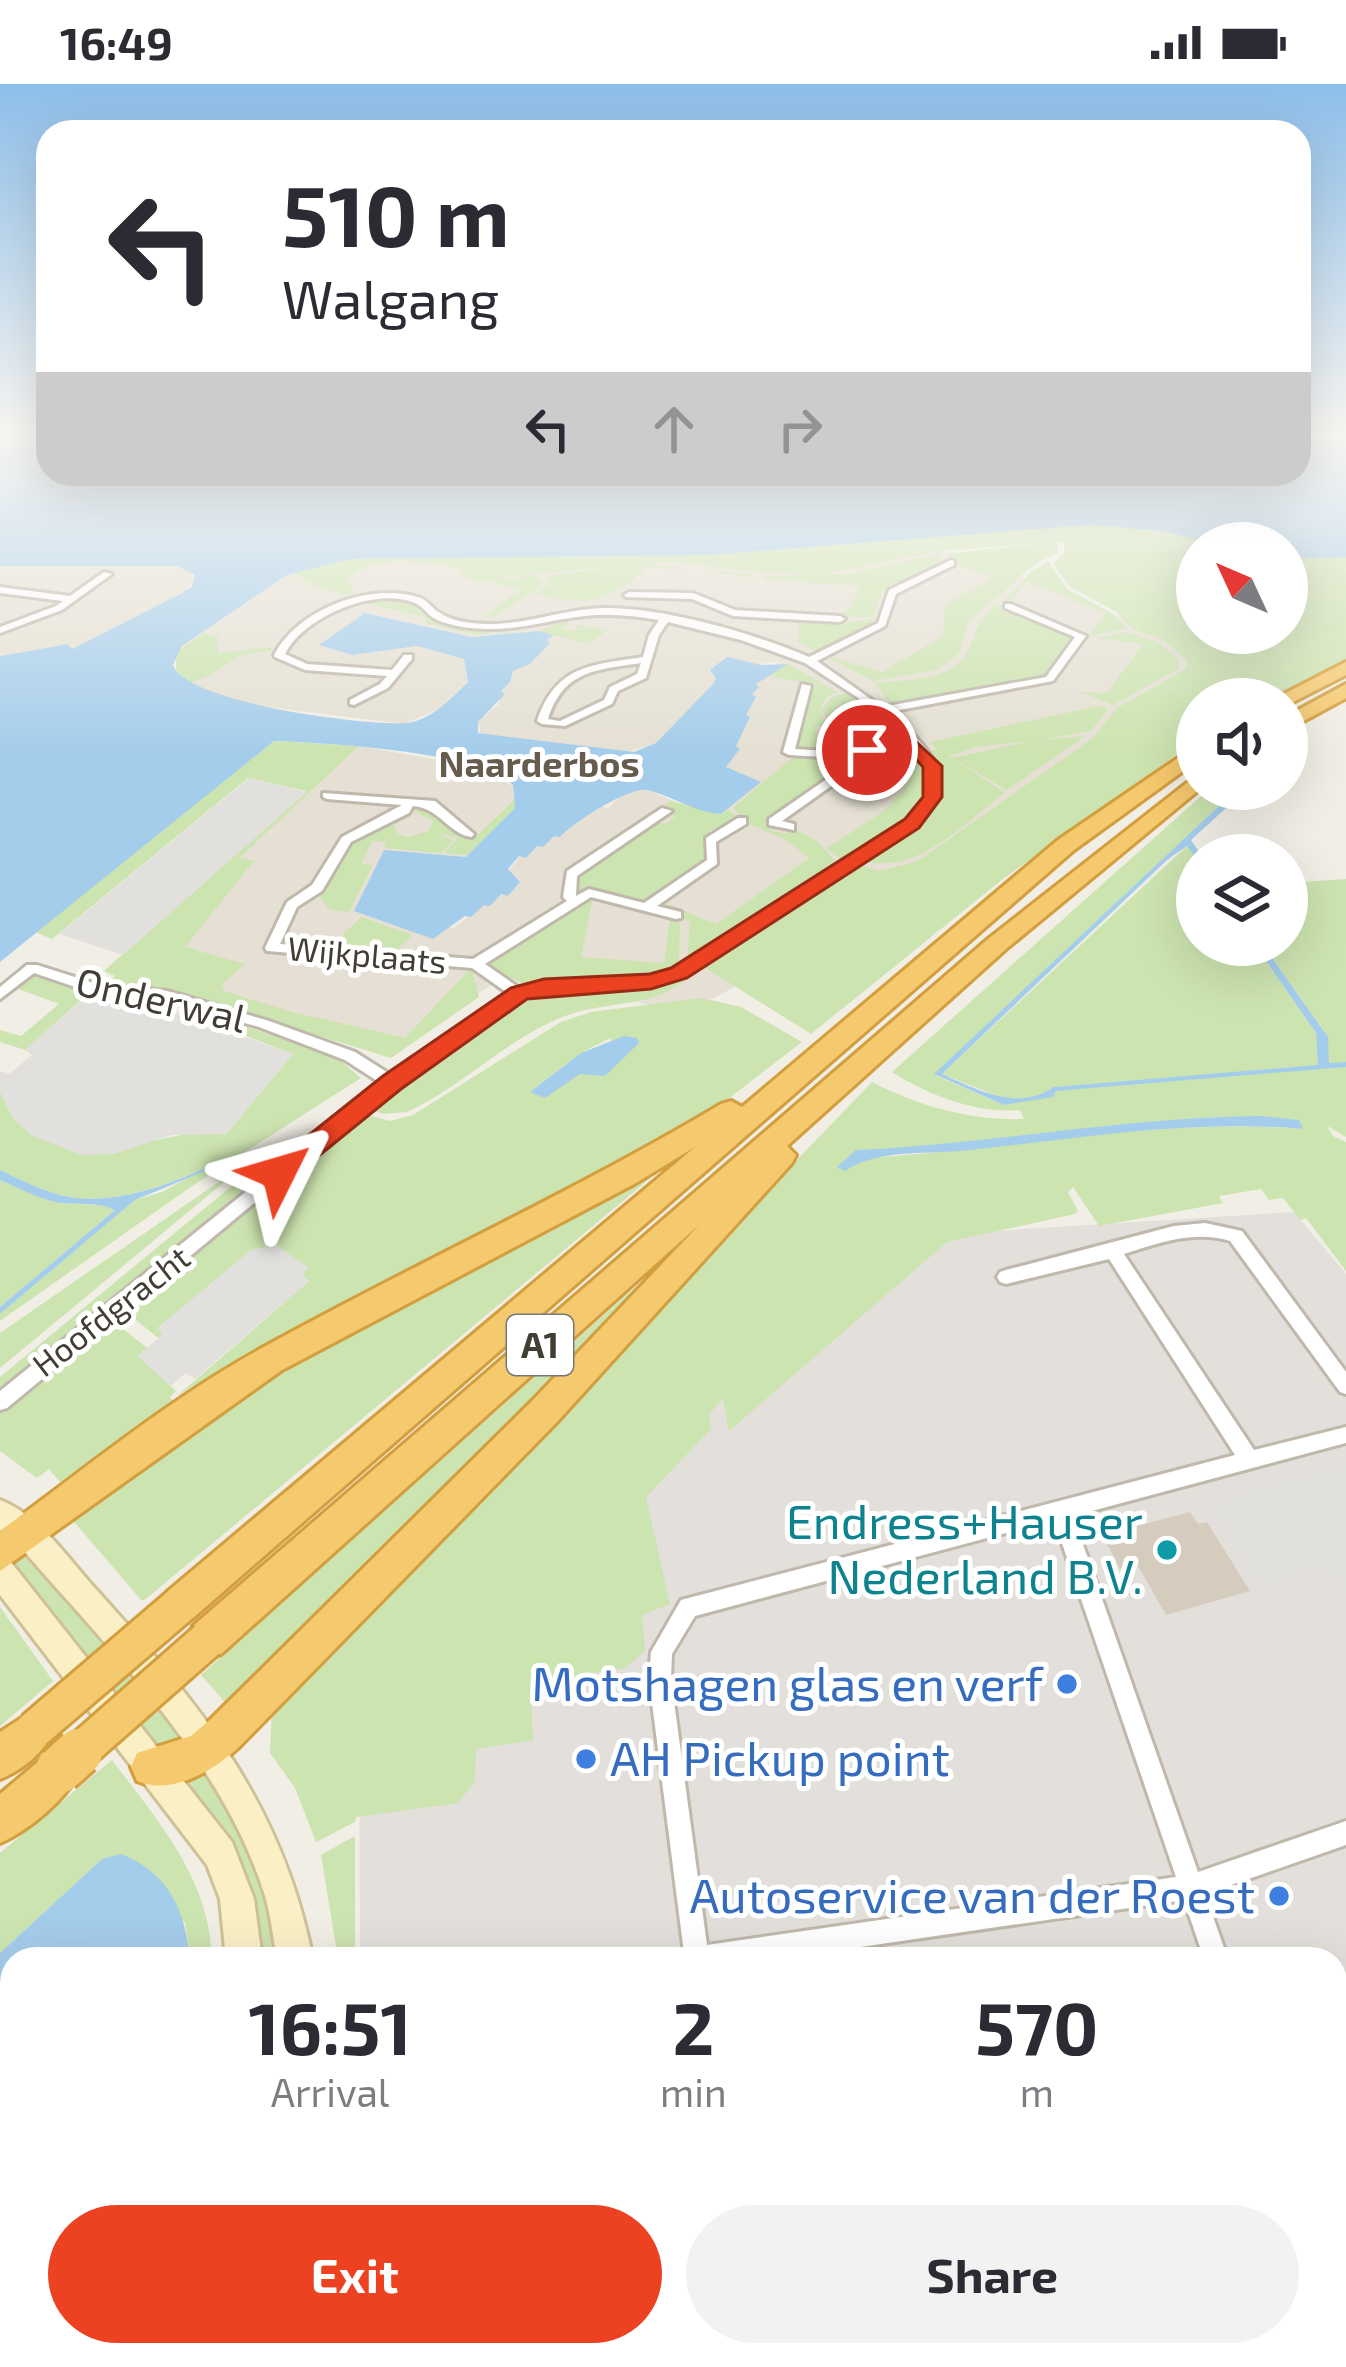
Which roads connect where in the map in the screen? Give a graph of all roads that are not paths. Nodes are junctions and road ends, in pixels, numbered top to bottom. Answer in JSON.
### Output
{"nodes":[{"id":1,"x":951,"y":563,"type":"dead end"},
{"id":2,"x":107,"y":574,"type":"dead end"},
{"id":3,"x":0,"y":590,"type":"edge"},
{"id":4,"x":629,"y":595,"type":"dead end"},
{"id":5,"x":75,"y":599,"type":"junction"},
{"id":6,"x":1008,"y":606,"type":"dead end"},
{"id":7,"x":733,"y":613,"type":"junction"},
{"id":8,"x":840,"y":620,"type":"dead end"},
{"id":9,"x":664,"y":621,"type":"junction"},
{"id":10,"x":0,"y":630,"type":"edge"},
{"id":11,"x":710,"y":632,"type":"junction"},
{"id":12,"x":597,"y":649,"type":"dead end"},
{"id":13,"x":408,"y":657,"type":"dead end"},
{"id":14,"x":647,"y":659,"type":"junction"},
{"id":15,"x":809,"y":661,"type":"junction"},
{"id":16,"x":1346,"y":668,"type":"edge"},
{"id":17,"x":592,"y":669,"type":"junction"},
{"id":18,"x":394,"y":673,"type":"junction"},
{"id":19,"x":806,"y":686,"type":"dead end"},
{"id":20,"x":1308,"y":687,"type":"edge"},
{"id":21,"x":1346,"y":689,"type":"edge"},
{"id":22,"x":354,"y":702,"type":"dead end"},
{"id":23,"x":878,"y":711,"type":"junction"},
{"id":24,"x":1308,"y":712,"type":"edge"},
{"id":25,"x":909,"y":740,"type":"junction"},
{"id":26,"x":844,"y":755,"type":"junction"},
{"id":27,"x":1176,"y":766,"type":"edge"},
{"id":28,"x":327,"y":796,"type":"dead end"},
{"id":29,"x":1176,"y":797,"type":"edge"},
{"id":30,"x":410,"y":802,"type":"junction"},
{"id":31,"x":666,"y":811,"type":"dead end"},
{"id":32,"x":742,"y":821,"type":"dead end"},
{"id":33,"x":790,"y":827,"type":"dead end"},
{"id":34,"x":468,"y":834,"type":"dead end"},
{"id":35,"x":575,"y":901,"type":"junction"},
{"id":36,"x":647,"y":907,"type":"junction"},
{"id":37,"x":676,"y":915,"type":"dead end"},
{"id":38,"x":475,"y":964,"type":"junction"},
{"id":39,"x":0,"y":994,"type":"edge"},
{"id":40,"x":519,"y":994,"type":"junction"},
{"id":41,"x":874,"y":1053,"type":"junction"},
{"id":42,"x":808,"y":1064,"type":"junction"},
{"id":43,"x":392,"y":1083,"type":"junction"},
{"id":44,"x":1113,"y":1251,"type":"junction"},
{"id":45,"x":1006,"y":1277,"type":"dead end"},
{"id":46,"x":1346,"y":1386,"type":"edge"},
{"id":47,"x":0,"y":1402,"type":"edge"},
{"id":48,"x":1346,"y":1435,"type":"edge"},
{"id":49,"x":1248,"y":1458,"type":"junction"},
{"id":50,"x":1060,"y":1508,"type":"junction"},
{"id":51,"x":9,"y":1533,"type":"edge"},
{"id":52,"x":0,"y":1571,"type":"edge"},
{"id":53,"x":207,"y":1750,"type":"junction"},
{"id":54,"x":0,"y":1759,"type":"edge"},
{"id":55,"x":151,"y":1767,"type":"junction"},
{"id":56,"x":0,"y":1822,"type":"edge"},
{"id":57,"x":1346,"y":1833,"type":"edge"},
{"id":58,"x":1190,"y":1887,"type":"junction"},
{"id":59,"x":243,"y":1947,"type":"edge"},
{"id":60,"x":293,"y":1947,"type":"edge"},
{"id":61,"x":695,"y":1947,"type":"edge"},
{"id":62,"x":773,"y":1947,"type":"edge"},
{"id":63,"x":1212,"y":1947,"type":"edge"}],
"edges":[{"from":1,"to":15,"type":"street"},
{"from":2,"to":5,"type":"street"},
{"from":3,"to":5,"type":"street"},
{"from":4,"to":7,"type":"street"},
{"from":5,"to":10,"type":"street"},
{"from":6,"to":23,"type":"street"},
{"from":7,"to":8,"type":"street"},
{"from":7,"to":11,"type":"street"},
{"from":9,"to":11,"type":"street","name":"Hoofdgracht"},
{"from":9,"to":14,"type":"street"},
{"from":9,"to":18,"type":"street","name":"Hoofdgracht"},
{"from":11,"to":15,"type":"street","name":"Hoofdgracht"},
{"from":12,"to":17,"type":"street"},
{"from":13,"to":18,"type":"street"},
{"from":14,"to":17,"type":"street"},
{"from":14,"to":17,"type":"street"},
{"from":15,"to":23,"type":"street","name":"Hoofdgracht"},
{"from":16,"to":20,"type":"highway"},
{"from":18,"to":22,"type":"street"},
{"from":19,"to":26,"type":"street"},
{"from":21,"to":24,"type":"highway"},
{"from":23,"to":25,"type":"street","name":"Hoofdgracht"},
{"from":25,"to":26,"type":"street"},
{"from":25,"to":40,"type":"street","name":"Hoofdgracht"},
{"from":26,"to":33,"type":"street"},
{"from":27,"to":42,"type":"highway","number":"A1"},
{"from":28,"to":30,"type":"street"},
{"from":29,"to":41,"type":"highway","number":"A1"},
{"from":30,"to":34,"type":"street"},
{"from":30,"to":38,"type":"street","name":"Wijkplaats"},
{"from":31,"to":35,"type":"street"},
{"from":32,"to":36,"type":"street"},
{"from":35,"to":36,"type":"street"},
{"from":35,"to":38,"type":"street"},
{"from":36,"to":37,"type":"street"},
{"from":38,"to":40,"type":"street","name":"Wijkplaats"},
{"from":39,"to":43,"type":"street","name":"Onderwal"},
{"from":40,"to":43,"type":"street","name":"Hoofdgracht"},
{"from":41,"to":53,"type":"highway","number":"A1"},
{"from":41,"to":56,"type":"highway","number":"A1","bridge":true},
{"from":42,"to":51,"type":"highway","number":"A1"},
{"from":42,"to":54,"type":"highway","number":"A1","bridge":true},
{"from":43,"to":47,"type":"street","name":"Hoofdgracht"},
{"from":44,"to":45,"type":"street"},
{"from":44,"to":46,"type":"street"},
{"from":44,"to":49,"type":"street"},
{"from":48,"to":49,"type":"street"},
{"from":49,"to":50,"type":"street"},
{"from":50,"to":58,"type":"street"},
{"from":50,"to":61,"type":"street"},
{"from":51,"to":53,"type":"main road"},
{"from":52,"to":55,"type":"main road"},
{"from":53,"to":55,"type":"highway","number":"A1"},
{"from":53,"to":60,"type":"main road"},
{"from":55,"to":59,"type":"main road"},
{"from":57,"to":58,"type":"street"},
{"from":58,"to":62,"type":"street"},
{"from":58,"to":63,"type":"street"}]}
